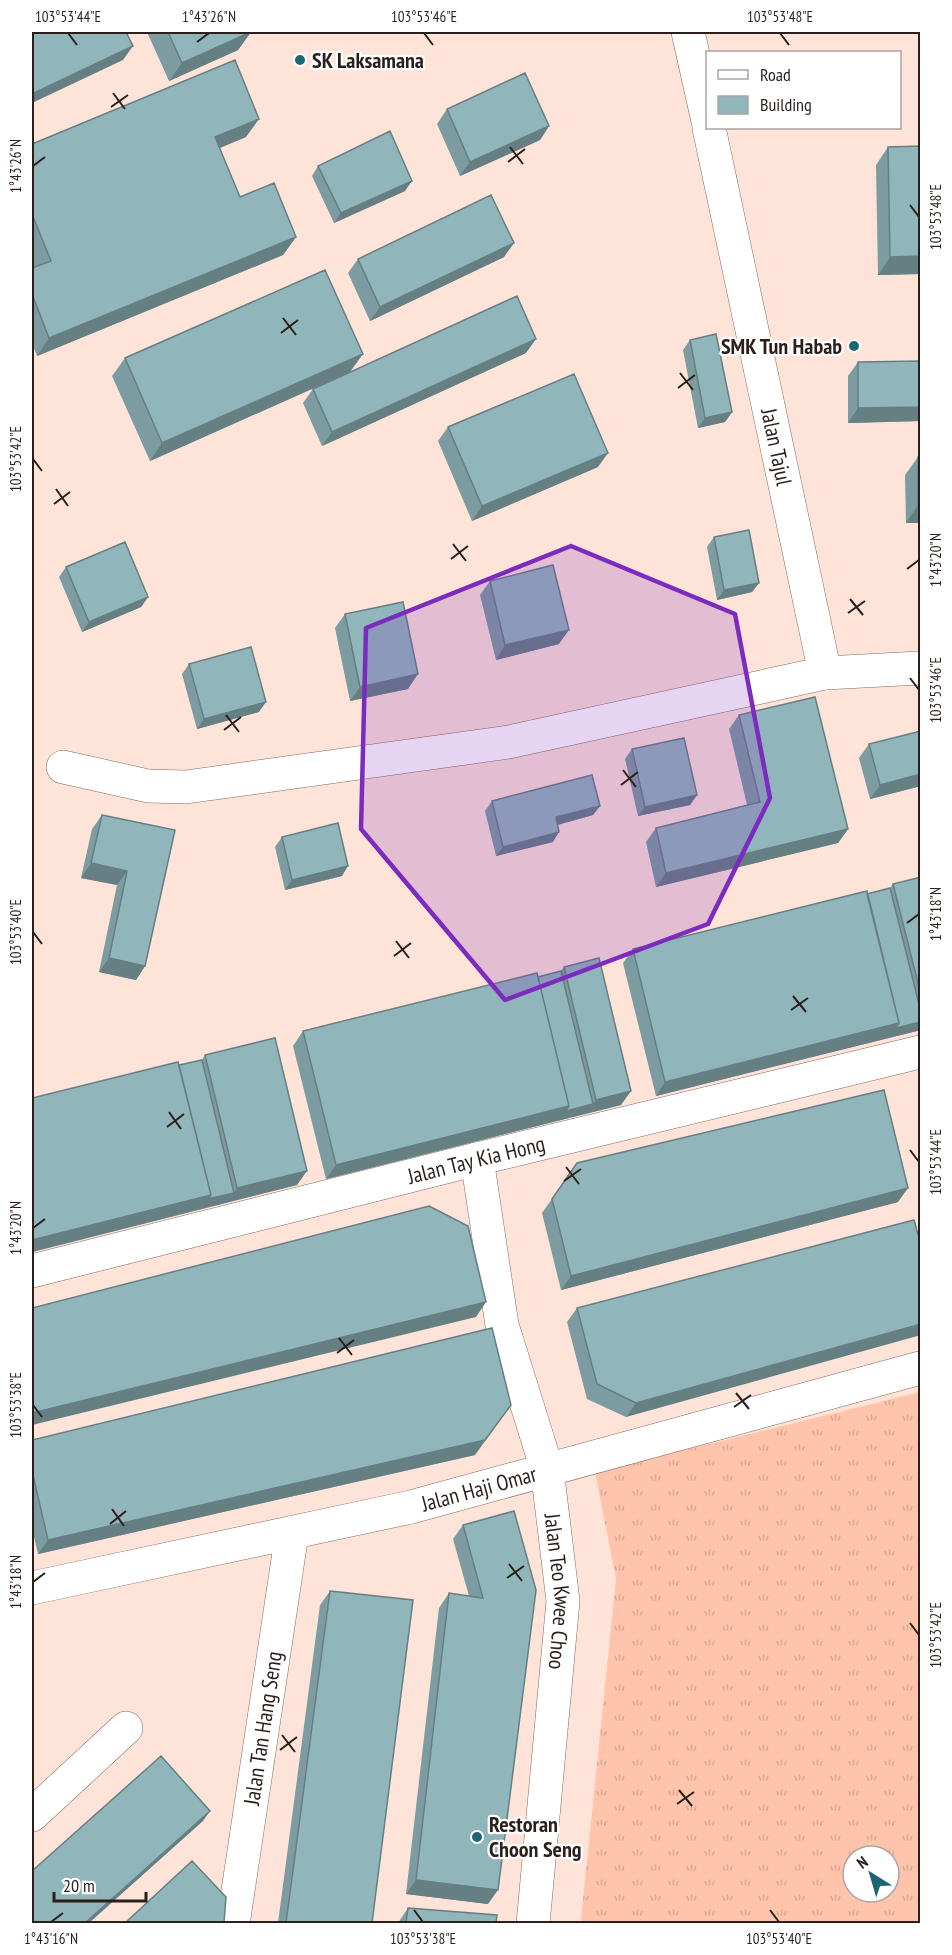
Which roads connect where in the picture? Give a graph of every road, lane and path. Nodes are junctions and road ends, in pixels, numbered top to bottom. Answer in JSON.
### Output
{"nodes":[{"id":1,"x":688,"y":32,"type":"edge"},
{"id":2,"x":706,"y":112,"type":"edge"},
{"id":3,"x":709,"y":129,"type":"edge"},
{"id":4,"x":921,"y":668,"type":"edge"},
{"id":5,"x":825,"y":673,"type":"junction"},
{"id":6,"x":63,"y":767,"type":"dead end"},
{"id":7,"x":921,"y":1052,"type":"edge"},
{"id":8,"x":477,"y":1159,"type":"junction"},
{"id":9,"x":32,"y":1271,"type":"edge"},
{"id":10,"x":921,"y":1368,"type":"edge"},
{"id":11,"x":547,"y":1469,"type":"junction"},
{"id":12,"x":292,"y":1533,"type":"junction"},
{"id":13,"x":32,"y":1588,"type":"edge"},
{"id":14,"x":126,"y":1728,"type":"dead end"},
{"id":15,"x":32,"y":1815,"type":"edge"},
{"id":16,"x":233,"y":1923,"type":"edge"},
{"id":17,"x":533,"y":1923,"type":"edge"}],
"edges":[{"from":1,"to":2,"type":"street"},
{"from":3,"to":5,"type":"street","name":"Jalan Tajul"},
{"from":4,"to":5,"type":"street"},
{"from":5,"to":6,"type":"street"},
{"from":7,"to":8,"type":"street","name":"Jalan Tay Kia Hong"},
{"from":8,"to":9,"type":"street","name":"Jalan Tay Kia Hong"},
{"from":8,"to":11,"type":"street","name":"Jalan Teo Kwee Choo"},
{"from":10,"to":11,"type":"street","name":"Jalan Haji Omar"},
{"from":11,"to":12,"type":"street","name":"Jalan Haji Omar"},
{"from":11,"to":17,"type":"street","name":"Jalan Teo Kwee Choo"},
{"from":12,"to":13,"type":"street","name":"Jalan Haji Omar"},
{"from":12,"to":16,"type":"street","name":"Jalan Tan Hang Seng"},
{"from":14,"to":15,"type":"street"}]}
